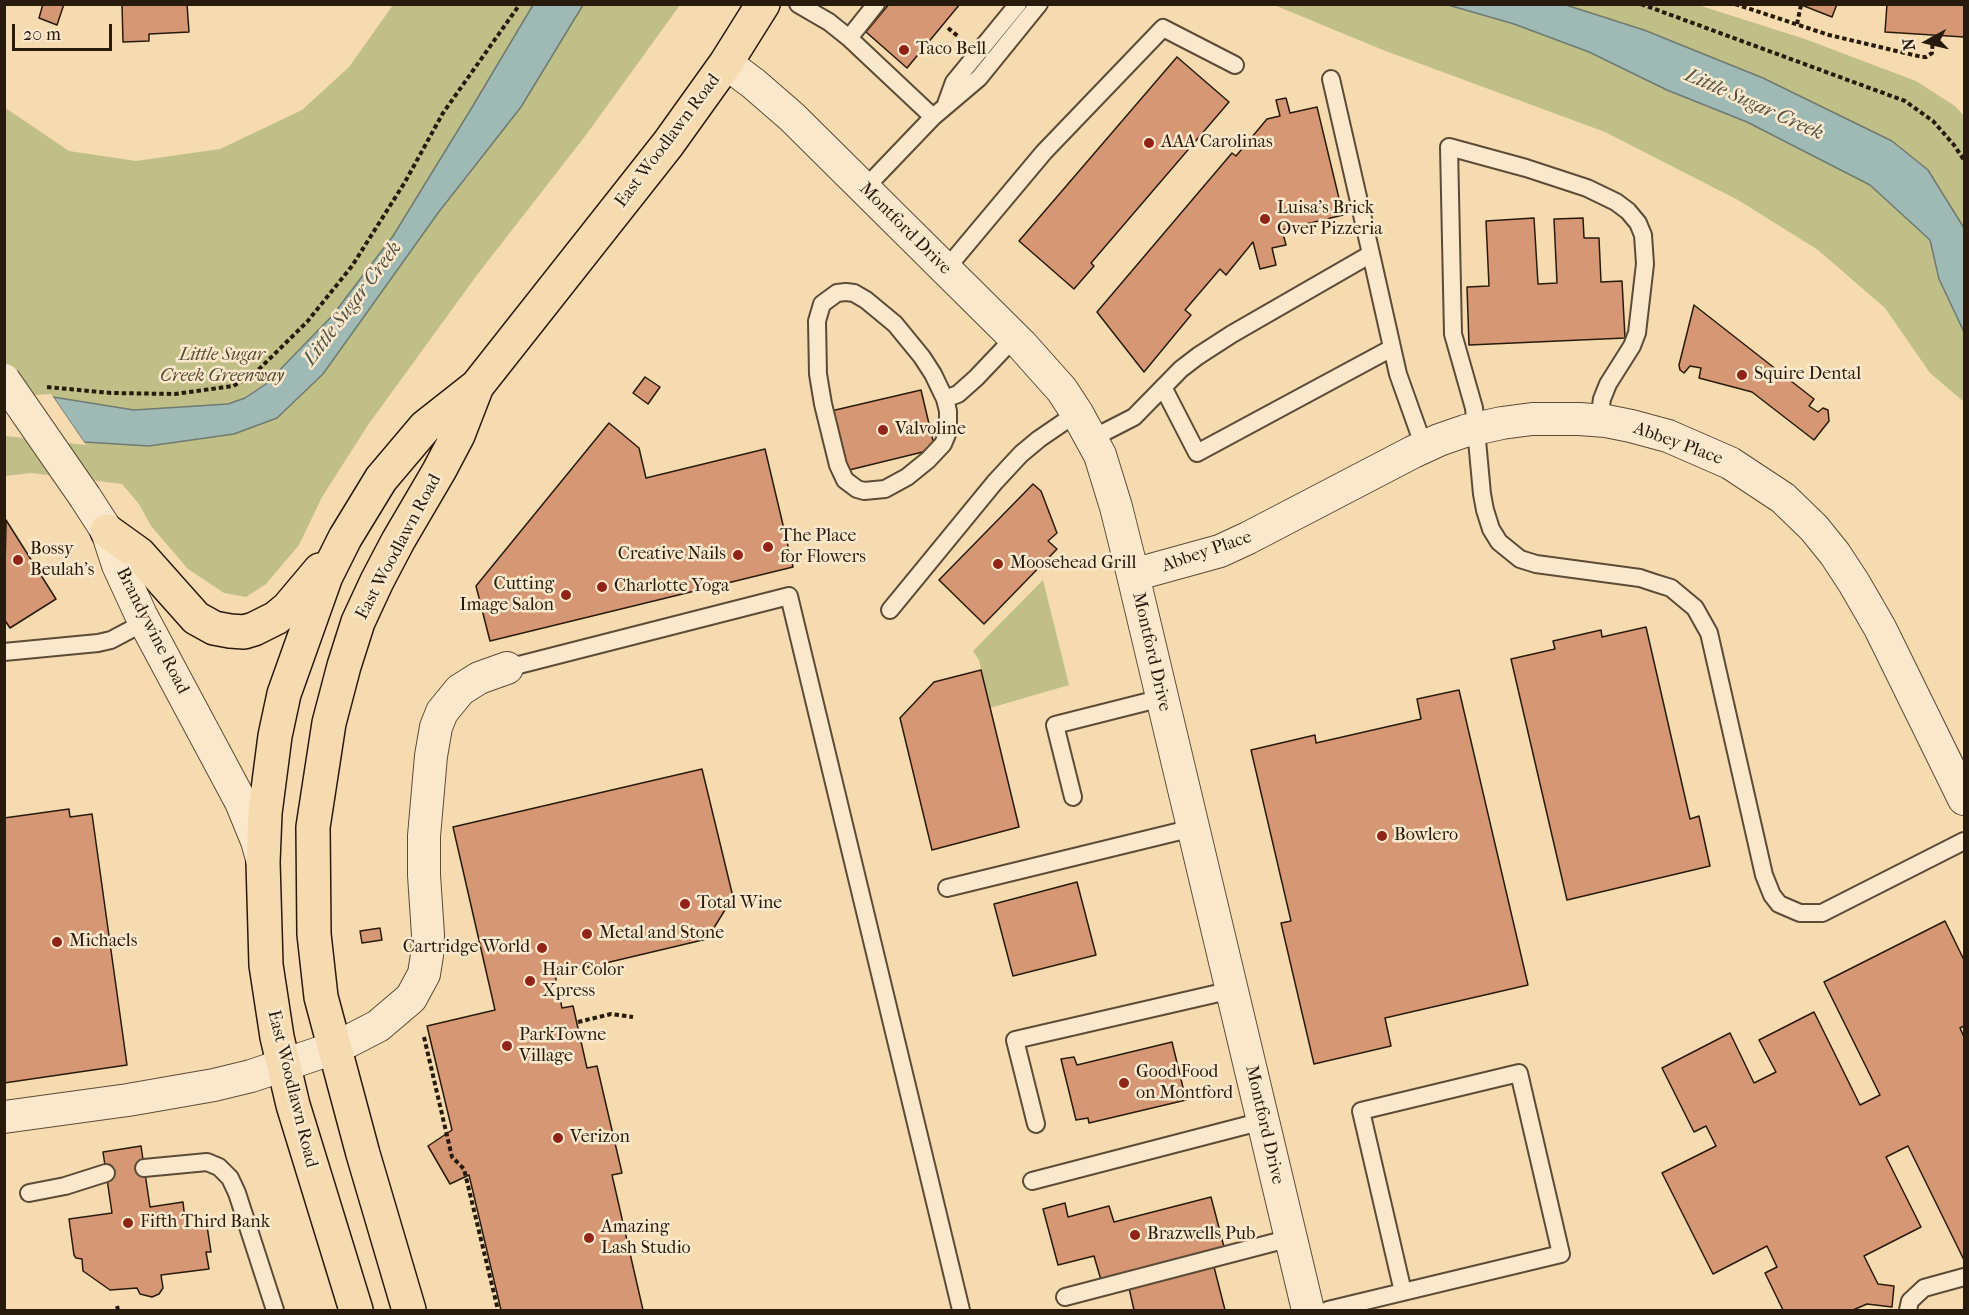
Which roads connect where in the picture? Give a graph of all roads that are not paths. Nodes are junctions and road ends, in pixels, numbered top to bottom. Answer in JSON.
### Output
{"nodes":[{"id":1,"x":762,"y":4,"type":"edge"},
{"id":2,"x":798,"y":4,"type":"edge"},
{"id":3,"x":876,"y":4,"type":"edge"},
{"id":4,"x":1018,"y":4,"type":"edge"},
{"id":5,"x":1039,"y":4,"type":"edge"},
{"id":6,"x":849,"y":38,"type":"junction"},
{"id":7,"x":726,"y":63,"type":"junction"},
{"id":8,"x":1235,"y":65,"type":"dead end"},
{"id":9,"x":1331,"y":79,"type":"dead end"},
{"id":10,"x":946,"y":104,"type":"junction"},
{"id":11,"x":933,"y":117,"type":"junction"},
{"id":12,"x":865,"y":188,"type":"junction"},
{"id":13,"x":1371,"y":254,"type":"junction"},
{"id":14,"x":946,"y":269,"type":"junction"},
{"id":15,"x":1014,"y":338,"type":"junction"},
{"id":16,"x":1392,"y":348,"type":"junction"},
{"id":17,"x":4,"y":380,"type":"edge"},
{"id":18,"x":477,"y":386,"type":"junction"},
{"id":19,"x":1163,"y":387,"type":"junction"},
{"id":20,"x":945,"y":399,"type":"junction"},
{"id":21,"x":1599,"y":420,"type":"junction"},
{"id":22,"x":1084,"y":426,"type":"junction"},
{"id":23,"x":1476,"y":429,"type":"junction"},
{"id":24,"x":1424,"y":447,"type":"junction"},
{"id":25,"x":107,"y":531,"type":"junction"},
{"id":26,"x":345,"y":538,"type":"junction"},
{"id":27,"x":1133,"y":575,"type":"junction"},
{"id":28,"x":890,"y":610,"type":"dead end"},
{"id":29,"x":145,"y":622,"type":"junction"},
{"id":30,"x":4,"y":652,"type":"edge"},
{"id":31,"x":507,"y":668,"type":"joint"},
{"id":32,"x":1162,"y":698,"type":"junction"},
{"id":33,"x":1073,"y":797,"type":"dead end"},
{"id":34,"x":1965,"y":800,"type":"edge"},
{"id":35,"x":1193,"y":828,"type":"junction"},
{"id":36,"x":1965,"y":842,"type":"edge"},
{"id":37,"x":262,"y":862,"type":"junction"},
{"id":38,"x":947,"y":888,"type":"dead end"},
{"id":39,"x":1232,"y":990,"type":"junction"},
{"id":40,"x":334,"y":1048,"type":"junction"},
{"id":41,"x":283,"y":1065,"type":"junction"},
{"id":42,"x":4,"y":1117,"type":"edge"},
{"id":43,"x":1263,"y":1121,"type":"junction"},
{"id":44,"x":1036,"y":1124,"type":"dead end"},
{"id":45,"x":144,"y":1168,"type":"dead end"},
{"id":46,"x":106,"y":1173,"type":"dead end"},
{"id":47,"x":1032,"y":1181,"type":"dead end"},
{"id":48,"x":29,"y":1193,"type":"dead end"},
{"id":49,"x":1291,"y":1238,"type":"junction"},
{"id":50,"x":1965,"y":1277,"type":"edge"},
{"id":51,"x":1403,"y":1292,"type":"junction"},
{"id":52,"x":1065,"y":1297,"type":"dead end"},
{"id":53,"x":275,"y":1311,"type":"edge"},
{"id":54,"x":356,"y":1311,"type":"edge"},
{"id":55,"x":409,"y":1311,"type":"edge"},
{"id":56,"x":961,"y":1311,"type":"edge"},
{"id":57,"x":1308,"y":1311,"type":"edge"},
{"id":58,"x":1328,"y":1311,"type":"edge"},
{"id":59,"x":1908,"y":1311,"type":"edge"}],
"edges":[{"from":1,"to":7,"type":"main road","name":"East Woodlawn Road"},
{"from":2,"to":6,"type":"lane"},
{"from":3,"to":6,"type":"lane"},
{"from":4,"to":10,"type":"lane"},
{"from":5,"to":10,"type":"lane"},
{"from":6,"to":11,"type":"lane"},
{"from":7,"to":12,"type":"street","name":"Montford Drive"},
{"from":7,"to":18,"type":"main road","name":"East Woodlawn Road"},
{"from":8,"to":14,"type":"lane"},
{"from":9,"to":13,"type":"lane"},
{"from":10,"to":11,"type":"lane"},
{"from":11,"to":12,"type":"lane"},
{"from":12,"to":14,"type":"street","name":"Montford Drive"},
{"from":13,"to":16,"type":"lane"},
{"from":13,"to":19,"type":"lane"},
{"from":14,"to":15,"type":"street","name":"Montford Drive"},
{"from":15,"to":20,"type":"lane"},
{"from":15,"to":22,"type":"street","name":"Montford Drive"},
{"from":16,"to":19,"type":"lane"},
{"from":16,"to":24,"type":"lane"},
{"from":17,"to":25,"type":"street","name":"Brandywine Road","bridge":true},
{"from":18,"to":26,"type":"main road","name":"East Woodlawn Road"},
{"from":18,"to":40,"type":"main road","name":"East Woodlawn Road"},
{"from":19,"to":22,"type":"lane"},
{"from":20,"to":20,"type":"lane"},
{"from":21,"to":23,"type":"street","name":"Abbey Place"},
{"from":21,"to":23,"type":"lane"},
{"from":21,"to":34,"type":"street","name":"Abbey Place"},
{"from":22,"to":27,"type":"street","name":"Montford Drive"},
{"from":22,"to":28,"type":"lane"},
{"from":23,"to":24,"type":"street","name":"Abbey Place"},
{"from":23,"to":36,"type":"lane"},
{"from":24,"to":27,"type":"street","name":"Abbey Place"},
{"from":25,"to":26,"type":"main road"},
{"from":25,"to":29,"type":"street","name":"Brandywine Road"},
{"from":26,"to":37,"type":"main road","name":"East Woodlawn Road"},
{"from":27,"to":32,"type":"street","name":"Montford Drive"},
{"from":29,"to":30,"type":"lane"},
{"from":29,"to":37,"type":"street","name":"Brandywine Road"},
{"from":31,"to":40,"type":"street"},
{"from":31,"to":56,"type":"lane"},
{"from":32,"to":33,"type":"lane"},
{"from":32,"to":35,"type":"street","name":"Montford Drive"},
{"from":35,"to":38,"type":"lane"},
{"from":35,"to":39,"type":"street","name":"Montford Drive"},
{"from":37,"to":41,"type":"main road","name":"East Woodlawn Road"},
{"from":39,"to":43,"type":"street","name":"Montford Drive"},
{"from":39,"to":44,"type":"lane"},
{"from":40,"to":41,"type":"street"},
{"from":40,"to":55,"type":"main road","name":"East Woodlawn Road"},
{"from":41,"to":42,"type":"street"},
{"from":41,"to":54,"type":"main road","name":"East Woodlawn Road"},
{"from":43,"to":47,"type":"lane"},
{"from":43,"to":49,"type":"street","name":"Montford Drive"},
{"from":45,"to":53,"type":"lane"},
{"from":46,"to":48,"type":"lane"},
{"from":49,"to":52,"type":"lane"},
{"from":49,"to":57,"type":"street","name":"Montford Drive"},
{"from":50,"to":59,"type":"lane"},
{"from":51,"to":51,"type":"lane"},
{"from":51,"to":58,"type":"lane"}]}
